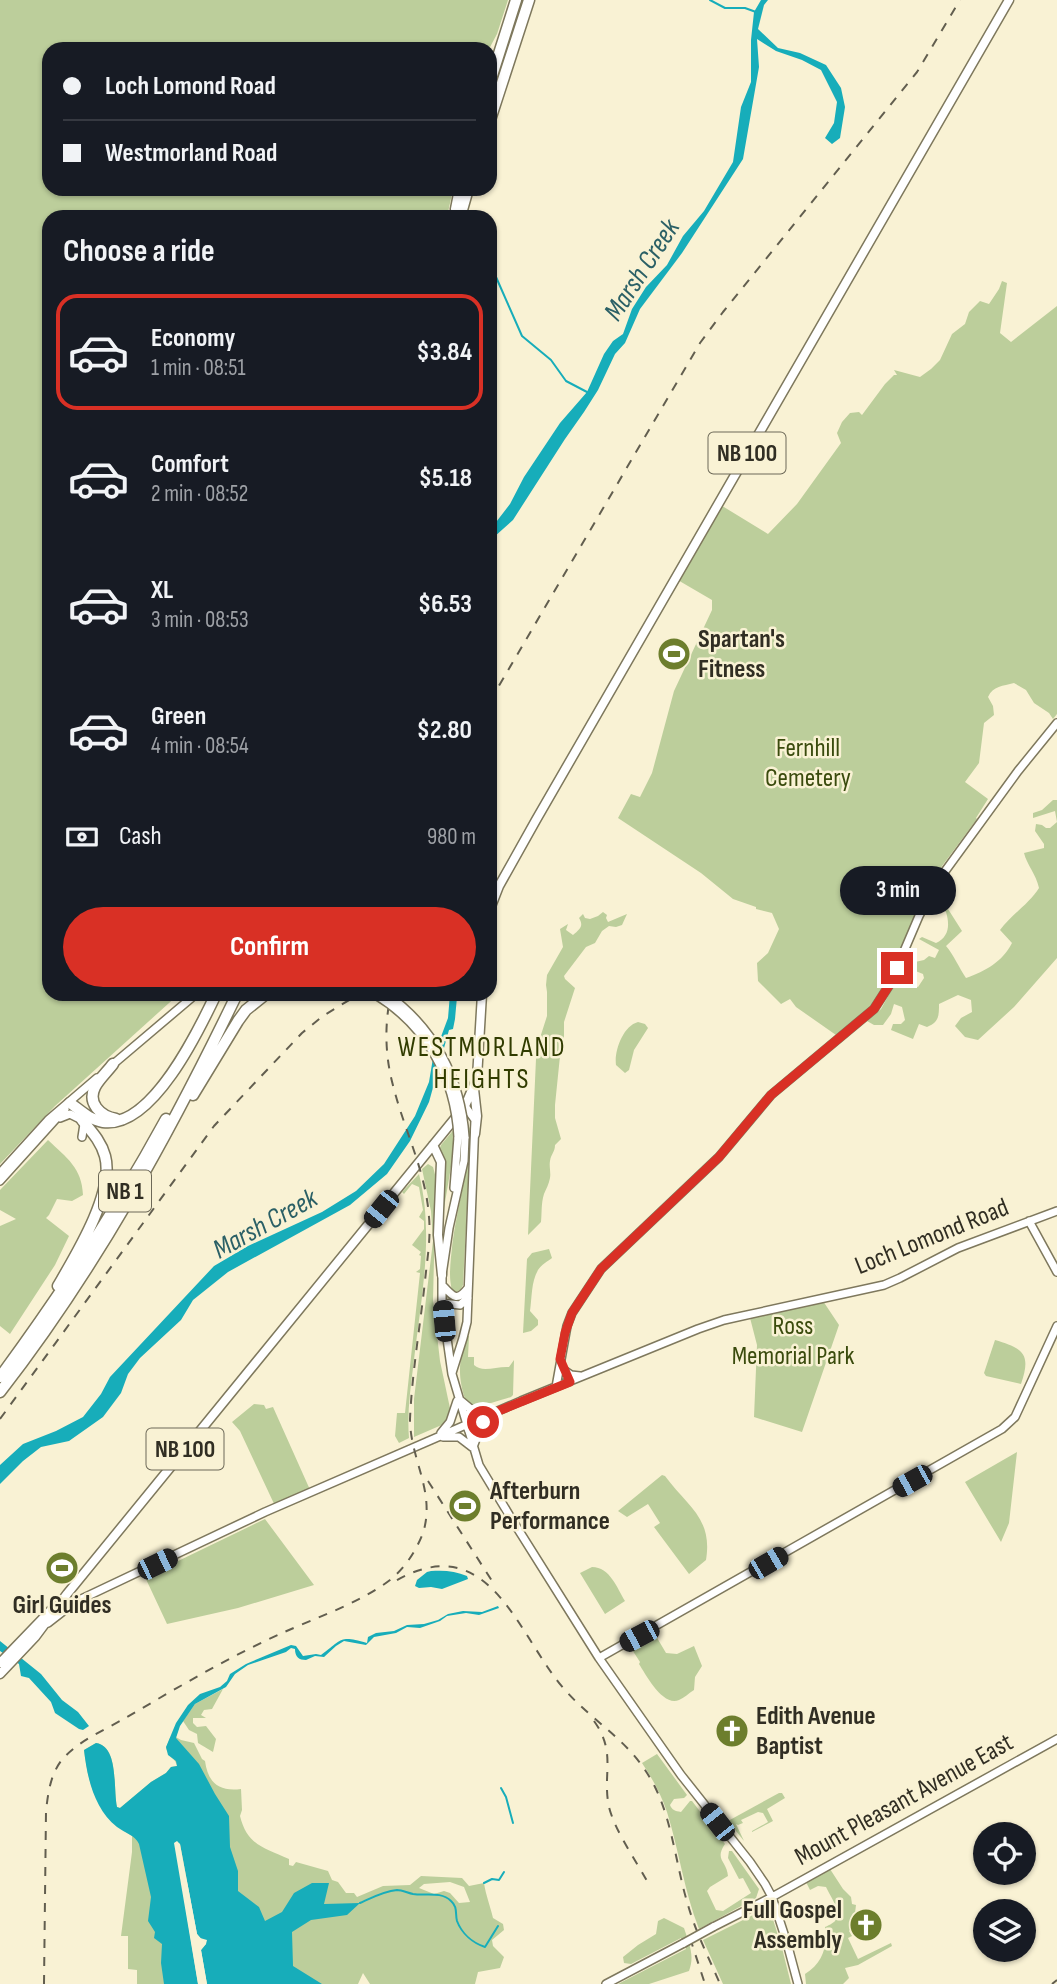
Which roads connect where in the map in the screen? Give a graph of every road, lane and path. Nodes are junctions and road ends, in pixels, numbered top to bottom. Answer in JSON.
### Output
{"nodes":[{"id":1,"x":516,"y":0,"type":"edge"},
{"id":2,"x":529,"y":0,"type":"edge"},
{"id":3,"x":1009,"y":0,"type":"edge"},
{"id":4,"x":497,"y":60,"type":"edge"},
{"id":5,"x":497,"y":98,"type":"edge"},
{"id":6,"x":1057,"y":723,"type":"edge"},
{"id":7,"x":497,"y":891,"type":"edge"},
{"id":8,"x":188,"y":1001,"type":"edge"},
{"id":9,"x":213,"y":1001,"type":"edge"},
{"id":10,"x":226,"y":1001,"type":"edge"},
{"id":11,"x":234,"y":1001,"type":"edge"},
{"id":12,"x":256,"y":1001,"type":"edge"},
{"id":13,"x":385,"y":1001,"type":"edge"},
{"id":14,"x":396,"y":1001,"type":"edge"},
{"id":15,"x":482,"y":1001,"type":"edge"},
{"id":16,"x":113,"y":1065,"type":"junction"},
{"id":17,"x":474,"y":1086,"type":"junction"},
{"id":18,"x":70,"y":1103,"type":"junction"},
{"id":19,"x":465,"y":1106,"type":"junction"},
{"id":20,"x":59,"y":1118,"type":"junction"},
{"id":21,"x":123,"y":1119,"type":"junction"},
{"id":22,"x":82,"y":1120,"type":"junction"},
{"id":23,"x":452,"y":1122,"type":"junction"},
{"id":24,"x":475,"y":1134,"type":"junction"},
{"id":25,"x":96,"y":1136,"type":"junction"},
{"id":26,"x":82,"y":1137,"type":"joint"},
{"id":27,"x":462,"y":1137,"type":"junction"},
{"id":28,"x":433,"y":1145,"type":"junction"},
{"id":29,"x":421,"y":1160,"type":"junction"},
{"id":30,"x":0,"y":1173,"type":"edge"},
{"id":31,"x":141,"y":1179,"type":"junction"},
{"id":32,"x":440,"y":1179,"type":"junction"},
{"id":33,"x":0,"y":1181,"type":"edge"},
{"id":34,"x":1057,"y":1210,"type":"edge"},
{"id":35,"x":1029,"y":1220,"type":"junction"},
{"id":36,"x":1057,"y":1272,"type":"edge"},
{"id":37,"x":442,"y":1275,"type":"junction"},
{"id":38,"x":442,"y":1285,"type":"junction"},
{"id":39,"x":468,"y":1287,"type":"junction"},
{"id":40,"x":468,"y":1297,"type":"junction"},
{"id":41,"x":442,"y":1303,"type":"junction"},
{"id":42,"x":1057,"y":1326,"type":"edge"},
{"id":43,"x":26,"y":1339,"type":"junction"},
{"id":44,"x":560,"y":1359,"type":"junction"},
{"id":45,"x":20,"y":1366,"type":"junction"},
{"id":46,"x":565,"y":1371,"type":"junction"},
{"id":47,"x":452,"y":1374,"type":"junction"},
{"id":48,"x":586,"y":1375,"type":"junction"},
{"id":49,"x":0,"y":1377,"type":"edge"},
{"id":50,"x":570,"y":1382,"type":"junction"},
{"id":51,"x":556,"y":1387,"type":"junction"},
{"id":52,"x":0,"y":1392,"type":"edge"},
{"id":53,"x":458,"y":1397,"type":"junction"},
{"id":54,"x":0,"y":1398,"type":"edge"},
{"id":55,"x":491,"y":1414,"type":"junction"},
{"id":56,"x":466,"y":1425,"type":"junction"},
{"id":57,"x":435,"y":1438,"type":"junction"},
{"id":58,"x":473,"y":1448,"type":"junction"},
{"id":59,"x":66,"y":1594,"type":"junction"},
{"id":60,"x":75,"y":1602,"type":"junction"},
{"id":61,"x":44,"y":1626,"type":"junction"},
{"id":62,"x":18,"y":1650,"type":"junction"},
{"id":63,"x":598,"y":1658,"type":"junction"},
{"id":64,"x":3,"y":1668,"type":"edge"},
{"id":65,"x":1057,"y":1740,"type":"edge"},
{"id":66,"x":772,"y":1897,"type":"junction"},
{"id":67,"x":606,"y":1984,"type":"edge"},
{"id":68,"x":798,"y":1984,"type":"edge"}],
"edges":[{"from":1,"to":4,"type":"highway"},
{"from":2,"to":5,"type":"highway"},
{"from":3,"to":7,"type":"main road","number":"NB 100"},
{"from":6,"to":44,"type":"main road"},
{"from":8,"to":16,"type":"main road"},
{"from":9,"to":21,"type":"highway"},
{"from":10,"to":43,"type":"highway","number":"NB 1"},
{"from":11,"to":31,"type":"highway","number":"NB 1"},
{"from":12,"to":31,"type":"highway"},
{"from":13,"to":27,"type":"main road","bridge":true},
{"from":14,"to":27,"type":"main road","bridge":true},
{"from":15,"to":17,"type":"main road","number":"NB 100"},
{"from":16,"to":18,"type":"main road"},
{"from":16,"to":21,"type":"highway"},
{"from":17,"to":19,"type":"main road","number":"NB 100"},
{"from":17,"to":24,"type":"main road"},
{"from":18,"to":20,"type":"main road"},
{"from":18,"to":21,"type":"highway"},
{"from":18,"to":22,"type":"main road"},
{"from":18,"to":30,"type":"main road"},
{"from":19,"to":23,"type":"main road","number":"NB 100"},
{"from":19,"to":24,"type":"main road"},
{"from":20,"to":22,"type":"main road"},
{"from":20,"to":33,"type":"main road"},
{"from":22,"to":25,"type":"highway"},
{"from":22,"to":26,"type":"main road"},
{"from":23,"to":24,"type":"main road"},
{"from":23,"to":28,"type":"main road","number":"NB 100"},
{"from":24,"to":39,"type":"main road"},
{"from":25,"to":26,"type":"highway"},
{"from":25,"to":43,"type":"highway"},
{"from":27,"to":37,"type":"main road"},
{"from":28,"to":29,"type":"main road","number":"NB 100"},
{"from":28,"to":32,"type":"main road"},
{"from":29,"to":32,"type":"main road"},
{"from":29,"to":59,"type":"main road","number":"NB 100"},
{"from":31,"to":45,"type":"highway","number":"NB 1"},
{"from":32,"to":37,"type":"main road"},
{"from":34,"to":35,"type":"main road","name":"Loch Lomond Road"},
{"from":35,"to":36,"type":"main road"},
{"from":35,"to":48,"type":"main road","name":"Loch Lomond Road"},
{"from":37,"to":38,"type":"main road"},
{"from":38,"to":39,"type":"main road"},
{"from":38,"to":41,"type":"main road"},
{"from":39,"to":40,"type":"main road"},
{"from":40,"to":41,"type":"main road"},
{"from":40,"to":47,"type":"main road"},
{"from":41,"to":47,"type":"main road"},
{"from":42,"to":63,"type":"main road"},
{"from":43,"to":49,"type":"highway","number":"NB 1"},
{"from":44,"to":46,"type":"main road"},
{"from":44,"to":51,"type":"main road"},
{"from":45,"to":52,"type":"highway","number":"NB 1"},
{"from":45,"to":54,"type":"highway"},
{"from":46,"to":48,"type":"main road"},
{"from":46,"to":50,"type":"main road"},
{"from":47,"to":53,"type":"main road"},
{"from":48,"to":50,"type":"main road","name":"Loch Lomond Road"},
{"from":50,"to":51,"type":"main road","name":"Loch Lomond Road"},
{"from":51,"to":55,"type":"main road","name":"Loch Lomond Road"},
{"from":53,"to":55,"type":"main road"},
{"from":53,"to":56,"type":"main road"},
{"from":53,"to":57,"type":"main road"},
{"from":55,"to":56,"type":"main road","name":"Loch Lomond Road"},
{"from":55,"to":58,"type":"main road"},
{"from":56,"to":57,"type":"main road","name":"Loch Lomond Road"},
{"from":56,"to":58,"type":"main road"},
{"from":57,"to":58,"type":"main road"},
{"from":57,"to":60,"type":"main road","name":"Loch Lomond Road"},
{"from":58,"to":63,"type":"main road"},
{"from":59,"to":60,"type":"main road"},
{"from":59,"to":61,"type":"main road","number":"NB 100"},
{"from":59,"to":62,"type":"main road","number":"NB 100"},
{"from":60,"to":61,"type":"main road","name":"Loch Lomond Road"},
{"from":61,"to":62,"type":"main road","number":"NB 100"},
{"from":62,"to":64,"type":"main road","number":"NB 100"},
{"from":63,"to":66,"type":"main road"},
{"from":65,"to":66,"type":"main road","name":"Mount Pleasant Avenue East"},
{"from":66,"to":67,"type":"main road","name":"Mount Pleasant Avenue East","bridge":true},
{"from":66,"to":68,"type":"main road"}]}
